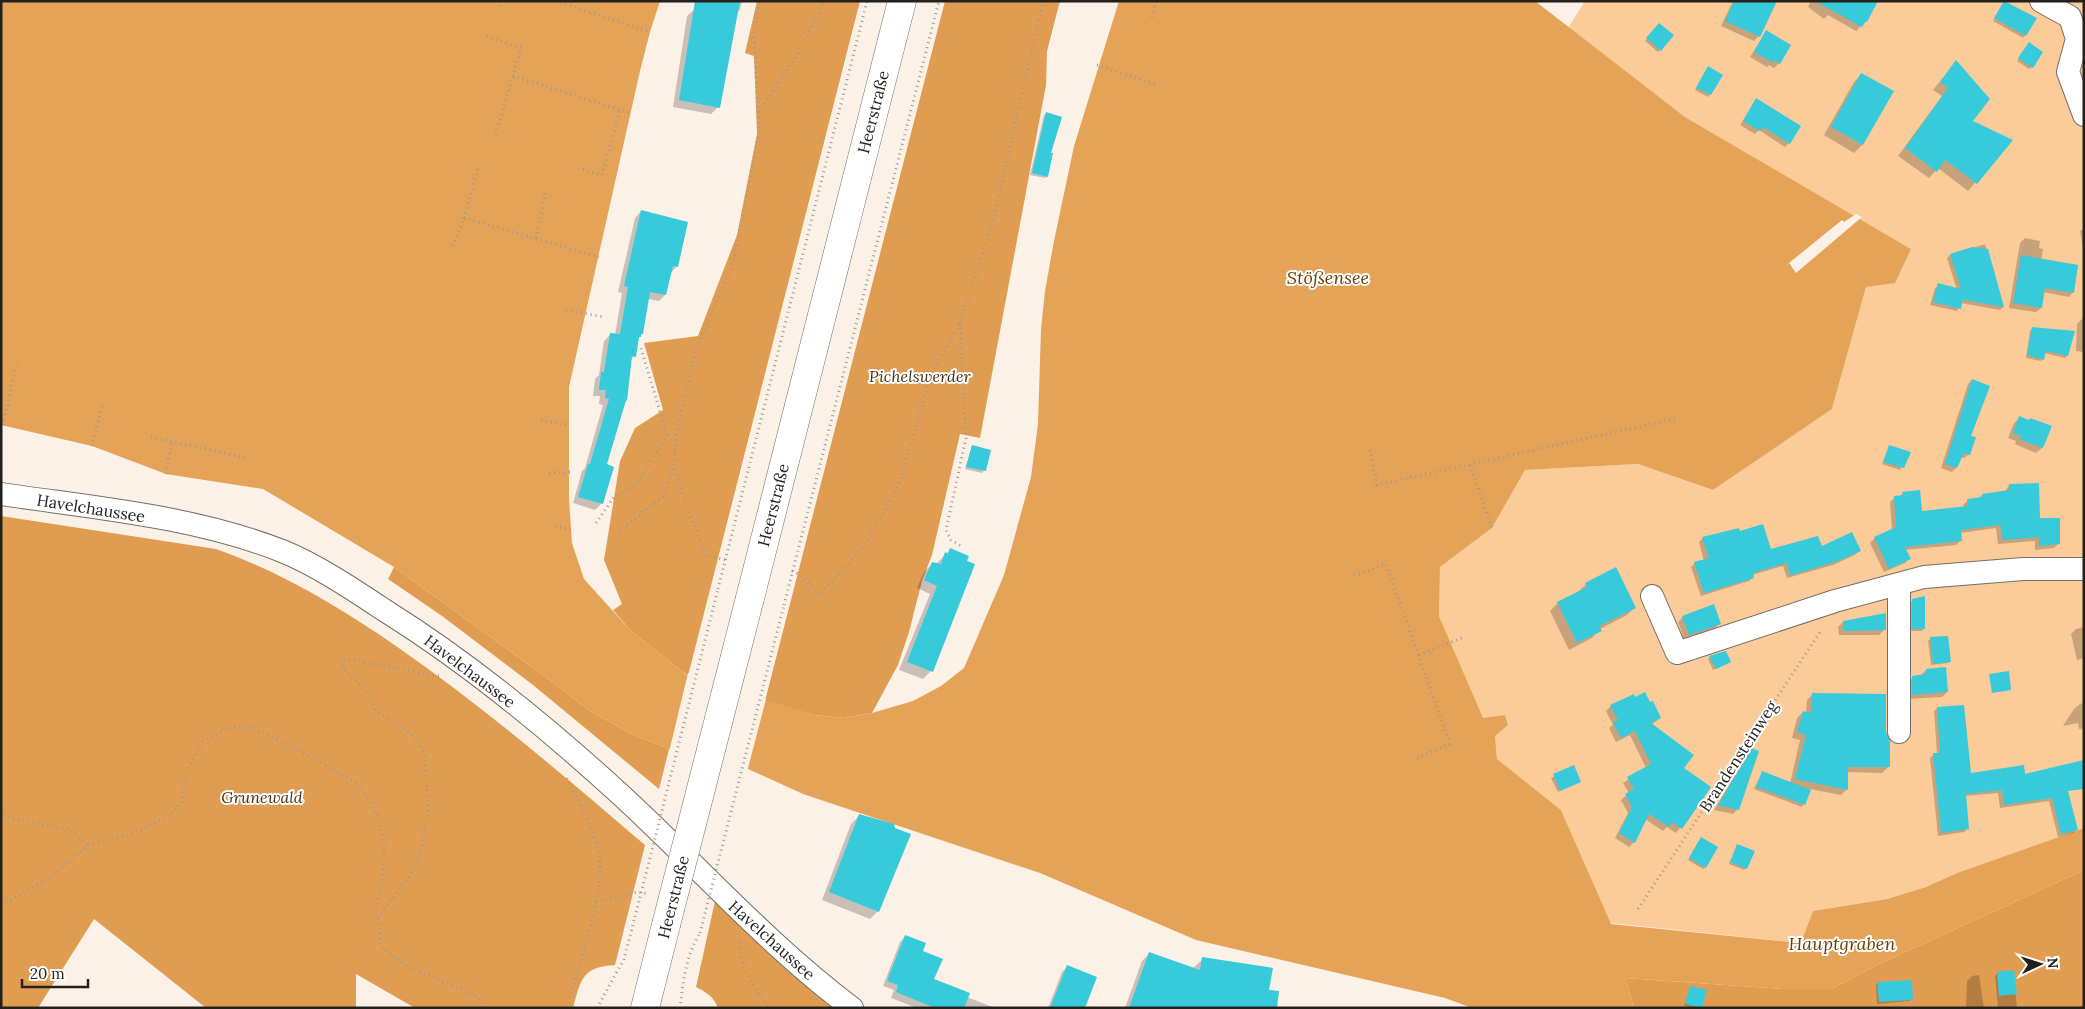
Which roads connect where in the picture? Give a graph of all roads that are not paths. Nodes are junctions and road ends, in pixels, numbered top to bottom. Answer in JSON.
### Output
{"nodes":[{"id":1,"x":902,"y":1,"type":"edge"},
{"id":2,"x":2041,"y":1,"type":"edge"},
{"id":3,"x":2084,"y":115,"type":"edge"},
{"id":4,"x":1,"y":494,"type":"edge"},
{"id":5,"x":2084,"y":569,"type":"edge"},
{"id":6,"x":1899,"y":585,"type":"junction"},
{"id":7,"x":1652,"y":596,"type":"dead end"},
{"id":8,"x":1898,"y":732,"type":"dead end"},
{"id":9,"x":645,"y":1008,"type":"edge"},
{"id":10,"x":852,"y":1008,"type":"edge"}],
"edges":[{"from":1,"to":9,"type":"main road","name":"Heerstraße","bridge":true},
{"from":2,"to":3,"type":"street"},
{"from":4,"to":10,"type":"street","name":"Havelchaussee"},
{"from":5,"to":6,"type":"street"},
{"from":6,"to":7,"type":"street"},
{"from":6,"to":8,"type":"street"}]}
